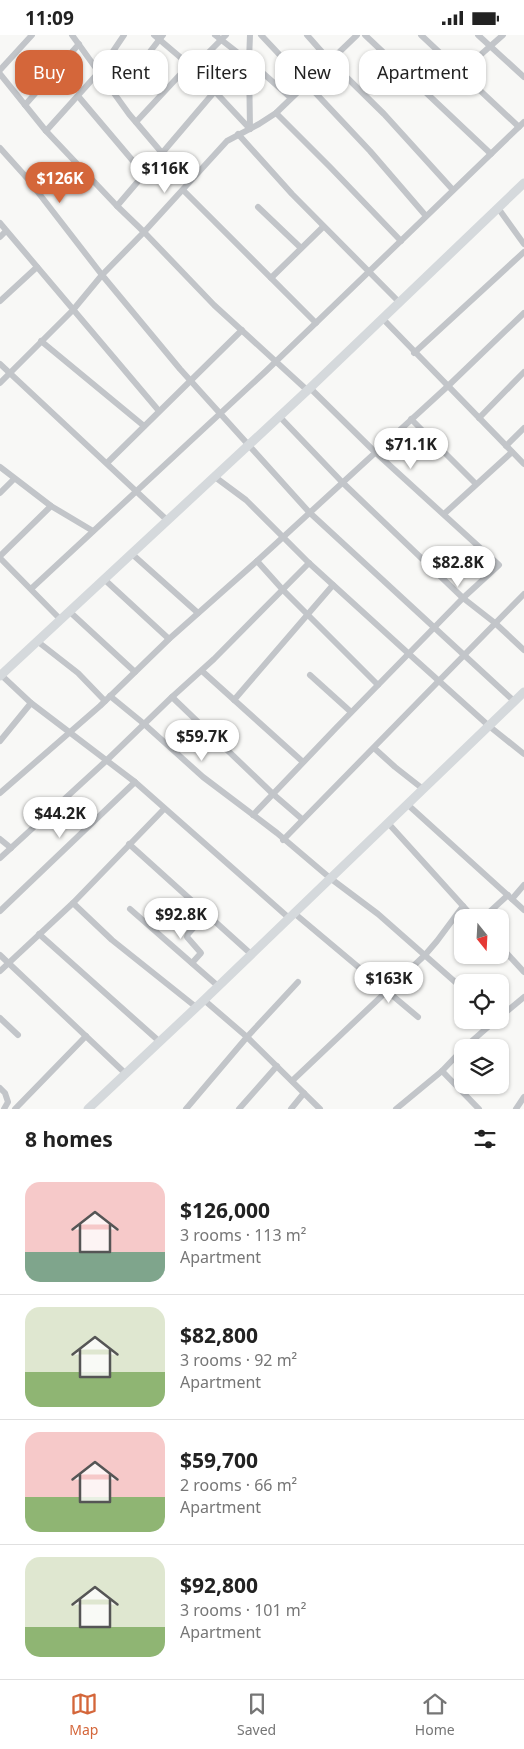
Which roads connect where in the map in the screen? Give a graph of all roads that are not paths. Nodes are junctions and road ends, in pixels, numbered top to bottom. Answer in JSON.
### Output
{"nodes":[{"id":1,"x":72,"y":35,"type":"edge"},
{"id":2,"x":124,"y":35,"type":"edge"},
{"id":3,"x":215,"y":35,"type":"edge"},
{"id":4,"x":226,"y":35,"type":"edge"},
{"id":5,"x":250,"y":35,"type":"edge"},
{"id":6,"x":261,"y":35,"type":"edge"},
{"id":7,"x":307,"y":35,"type":"edge"},
{"id":8,"x":357,"y":35,"type":"edge"},
{"id":9,"x":365,"y":35,"type":"edge"},
{"id":10,"x":422,"y":35,"type":"edge"},
{"id":11,"x":478,"y":35,"type":"edge"},
{"id":12,"x":503,"y":35,"type":"edge"},
{"id":13,"x":30,"y":36,"type":"edge"},
{"id":14,"x":158,"y":37,"type":"edge"},
{"id":15,"x":220,"y":40,"type":"junction"},
{"id":16,"x":79,"y":44,"type":"junction"},
{"id":17,"x":490,"y":46,"type":"junction"},
{"id":18,"x":114,"y":50,"type":"edge"},
{"id":19,"x":149,"y":50,"type":"edge"},
{"id":20,"x":209,"y":50,"type":"edge"},
{"id":21,"x":234,"y":50,"type":"edge"},
{"id":22,"x":249,"y":50,"type":"edge"},
{"id":23,"x":275,"y":50,"type":"edge"},
{"id":24,"x":320,"y":50,"type":"edge"},
{"id":25,"x":341,"y":50,"type":"edge"},
{"id":26,"x":438,"y":50,"type":"edge"},
{"id":27,"x":486,"y":50,"type":"edge"},
{"id":28,"x":178,"y":55,"type":"edge"},
{"id":29,"x":93,"y":64,"type":"edge"},
{"id":30,"x":0,"y":70,"type":"edge"},
{"id":31,"x":0,"y":74,"type":"edge"},
{"id":32,"x":265,"y":75,"type":"edge"},
{"id":33,"x":524,"y":77,"type":"edge"},
{"id":34,"x":93,"y":79,"type":"edge"},
{"id":35,"x":178,"y":80,"type":"edge"},
{"id":36,"x":349,"y":80,"type":"edge"},
{"id":37,"x":83,"y":90,"type":"edge"},
{"id":38,"x":486,"y":94,"type":"edge"},
{"id":39,"x":78,"y":95,"type":"joint"},
{"id":40,"x":116,"y":95,"type":"edge"},
{"id":41,"x":212,"y":95,"type":"edge"},
{"id":42,"x":219,"y":95,"type":"edge"},
{"id":43,"x":250,"y":95,"type":"edge"},
{"id":44,"x":294,"y":95,"type":"edge"},
{"id":45,"x":317,"y":95,"type":"edge"},
{"id":46,"x":291,"y":98,"type":"junction"},
{"id":47,"x":25,"y":105,"type":"junction"},
{"id":48,"x":276,"y":113,"type":"junction"},
{"id":49,"x":136,"y":122,"type":"junction"},
{"id":50,"x":522,"y":125,"type":"edge"},
{"id":51,"x":250,"y":129,"type":"junction"},
{"id":52,"x":46,"y":131,"type":"junction"},
{"id":53,"x":238,"y":134,"type":"junction"},
{"id":54,"x":0,"y":148,"type":"edge"},
{"id":55,"x":162,"y":153,"type":"junction"},
{"id":56,"x":491,"y":154,"type":"junction"},
{"id":57,"x":144,"y":174,"type":"junction"},
{"id":58,"x":524,"y":183,"type":"edge"},
{"id":59,"x":182,"y":190,"type":"junction"},
{"id":60,"x":453,"y":190,"type":"junction"},
{"id":61,"x":117,"y":206,"type":"junction"},
{"id":62,"x":258,"y":207,"type":"dead end"},
{"id":63,"x":498,"y":208,"type":"junction"},
{"id":64,"x":426,"y":216,"type":"junction"},
{"id":65,"x":0,"y":223,"type":"edge"},
{"id":66,"x":323,"y":227,"type":"junction"},
{"id":67,"x":6,"y":231,"type":"junction"},
{"id":68,"x":144,"y":232,"type":"junction"},
{"id":69,"x":0,"y":237,"type":"edge"},
{"id":70,"x":401,"y":241,"type":"junction"},
{"id":71,"x":524,"y":245,"type":"edge"},
{"id":72,"x":301,"y":248,"type":"junction"},
{"id":73,"x":524,"y":252,"type":"edge"},
{"id":74,"x":37,"y":267,"type":"junction"},
{"id":75,"x":369,"y":271,"type":"junction"},
{"id":76,"x":102,"y":275,"type":"junction"},
{"id":77,"x":271,"y":278,"type":"junction"},
{"id":78,"x":0,"y":301,"type":"edge"},
{"id":79,"x":399,"y":302,"type":"junction"},
{"id":80,"x":72,"y":309,"type":"junction"},
{"id":81,"x":524,"y":313,"type":"edge"},
{"id":82,"x":383,"y":319,"type":"junction"},
{"id":83,"x":316,"y":323,"type":"junction"},
{"id":84,"x":242,"y":330,"type":"junction"},
{"id":85,"x":41,"y":341,"type":"junction"},
{"id":86,"x":414,"y":353,"type":"junction"},
{"id":87,"x":276,"y":361,"type":"junction"},
{"id":88,"x":0,"y":364,"type":"edge"},
{"id":89,"x":524,"y":372,"type":"edge"},
{"id":90,"x":9,"y":373,"type":"junction"},
{"id":91,"x":190,"y":380,"type":"junction"},
{"id":92,"x":0,"y":383,"type":"edge"},
{"id":93,"x":448,"y":386,"type":"junction"},
{"id":94,"x":308,"y":389,"type":"junction"},
{"id":95,"x":160,"y":411,"type":"junction"},
{"id":96,"x":220,"y":415,"type":"junction"},
{"id":97,"x":279,"y":416,"type":"junction"},
{"id":98,"x":479,"y":418,"type":"junction"},
{"id":99,"x":411,"y":419,"type":"junction"},
{"id":100,"x":144,"y":426,"type":"junction"},
{"id":101,"x":524,"y":427,"type":"edge"},
{"id":102,"x":248,"y":445,"type":"junction"},
{"id":103,"x":506,"y":446,"type":"junction"},
{"id":104,"x":375,"y":452,"type":"junction"},
{"id":105,"x":512,"y":452,"type":"junction"},
{"id":106,"x":107,"y":463,"type":"junction"},
{"id":107,"x":524,"y":464,"type":"edge"},
{"id":108,"x":0,"y":467,"type":"edge"},
{"id":109,"x":215,"y":477,"type":"junction"},
{"id":110,"x":14,"y":479,"type":"junction"},
{"id":111,"x":342,"y":482,"type":"junction"},
{"id":112,"x":476,"y":485,"type":"junction"},
{"id":113,"x":138,"y":491,"type":"junction"},
{"id":114,"x":0,"y":493,"type":"edge"},
{"id":115,"x":51,"y":506,"type":"junction"},
{"id":116,"x":309,"y":512,"type":"junction"},
{"id":117,"x":444,"y":514,"type":"junction"},
{"id":118,"x":168,"y":521,"type":"junction"},
{"id":119,"x":93,"y":531,"type":"junction"},
{"id":120,"x":282,"y":537,"type":"junction"},
{"id":121,"x":132,"y":554,"type":"junction"},
{"id":122,"x":0,"y":557,"type":"edge"},
{"id":123,"x":257,"y":561,"type":"junction"},
{"id":124,"x":309,"y":563,"type":"junction"},
{"id":125,"x":105,"y":579,"type":"junction"},
{"id":126,"x":333,"y":585,"type":"junction"},
{"id":127,"x":32,"y":589,"type":"junction"},
{"id":128,"x":283,"y":590,"type":"junction"},
{"id":129,"x":524,"y":594,"type":"edge"},
{"id":130,"x":463,"y":598,"type":"junction"},
{"id":131,"x":70,"y":612,"type":"junction"},
{"id":132,"x":198,"y":613,"type":"junction"},
{"id":133,"x":307,"y":614,"type":"junction"},
{"id":134,"x":61,"y":620,"type":"junction"},
{"id":135,"x":495,"y":623,"type":"junction"},
{"id":136,"x":435,"y":628,"type":"junction"},
{"id":137,"x":169,"y":639,"type":"junction"},
{"id":138,"x":37,"y":641,"type":"junction"},
{"id":139,"x":524,"y":651,"type":"edge"},
{"id":140,"x":409,"y":654,"type":"junction"},
{"id":141,"x":464,"y":655,"type":"junction"},
{"id":142,"x":202,"y":671,"type":"junction"},
{"id":143,"x":134,"y":672,"type":"junction"},
{"id":144,"x":0,"y":675,"type":"edge"},
{"id":145,"x":310,"y":675,"type":"dead end"},
{"id":146,"x":438,"y":681,"type":"junction"},
{"id":147,"x":378,"y":685,"type":"junction"},
{"id":148,"x":524,"y":692,"type":"edge"},
{"id":149,"x":172,"y":697,"type":"junction"},
{"id":150,"x":107,"y":699,"type":"junction"},
{"id":151,"x":234,"y":700,"type":"junction"},
{"id":152,"x":514,"y":701,"type":"junction"},
{"id":153,"x":31,"y":703,"type":"junction"},
{"id":154,"x":351,"y":712,"type":"junction"},
{"id":155,"x":144,"y":723,"type":"junction"},
{"id":156,"x":489,"y":726,"type":"junction"},
{"id":157,"x":70,"y":731,"type":"junction"},
{"id":158,"x":0,"y":741,"type":"edge"},
{"id":159,"x":374,"y":747,"type":"junction"},
{"id":160,"x":524,"y":754,"type":"edge"},
{"id":161,"x":107,"y":761,"type":"junction"},
{"id":162,"x":303,"y":762,"type":"junction"},
{"id":163,"x":135,"y":782,"type":"junction"},
{"id":164,"x":423,"y":789,"type":"junction"},
{"id":165,"x":0,"y":793,"type":"edge"},
{"id":166,"x":273,"y":794,"type":"junction"},
{"id":167,"x":407,"y":804,"type":"junction"},
{"id":168,"x":164,"y":809,"type":"junction"},
{"id":169,"x":253,"y":815,"type":"junction"},
{"id":170,"x":302,"y":819,"type":"junction"},
{"id":171,"x":388,"y":823,"type":"junction"},
{"id":172,"x":0,"y":839,"type":"edge"},
{"id":173,"x":283,"y":839,"type":"junction"},
{"id":174,"x":129,"y":844,"type":"junction"},
{"id":175,"x":11,"y":848,"type":"junction"},
{"id":176,"x":0,"y":858,"type":"edge"},
{"id":177,"x":330,"y":878,"type":"junction"},
{"id":178,"x":524,"y":885,"type":"edge"},
{"id":179,"x":510,"y":897,"type":"junction"},
{"id":180,"x":73,"y":903,"type":"junction"},
{"id":181,"x":463,"y":906,"type":"junction"},
{"id":182,"x":130,"y":909,"type":"dead end"},
{"id":183,"x":466,"y":909,"type":"edge"},
{"id":184,"x":494,"y":909,"type":"edge"},
{"id":185,"x":0,"y":911,"type":"edge"},
{"id":186,"x":524,"y":911,"type":"edge"},
{"id":187,"x":207,"y":913,"type":"junction"},
{"id":188,"x":291,"y":915,"type":"junction"},
{"id":189,"x":39,"y":934,"type":"junction"},
{"id":190,"x":251,"y":954,"type":"junction"},
{"id":191,"x":0,"y":955,"type":"edge"},
{"id":192,"x":425,"y":955,"type":"junction"},
{"id":193,"x":509,"y":955,"type":"edge"},
{"id":194,"x":8,"y":963,"type":"junction"},
{"id":195,"x":192,"y":963,"type":"junction"},
{"id":196,"x":0,"y":971,"type":"edge"},
{"id":197,"x":524,"y":971,"type":"edge"},
{"id":198,"x":454,"y":981,"type":"edge"},
{"id":199,"x":298,"y":982,"type":"dead end"},
{"id":200,"x":218,"y":987,"type":"junction"},
{"id":201,"x":387,"y":992,"type":"junction"},
{"id":202,"x":524,"y":997,"type":"edge"},
{"id":203,"x":204,"y":1000,"type":"junction"},
{"id":204,"x":196,"y":1007,"type":"junction"},
{"id":205,"x":509,"y":1010,"type":"edge"},
{"id":206,"x":418,"y":1017,"type":"dead end"},
{"id":207,"x":0,"y":1018,"type":"edge"},
{"id":208,"x":486,"y":1029,"type":"edge"},
{"id":209,"x":18,"y":1035,"type":"dead end"},
{"id":210,"x":86,"y":1036,"type":"junction"},
{"id":211,"x":247,"y":1037,"type":"junction"},
{"id":212,"x":475,"y":1039,"type":"edge"},
{"id":213,"x":160,"y":1042,"type":"junction"},
{"id":214,"x":454,"y":1059,"type":"edge"},
{"id":215,"x":276,"y":1066,"type":"junction"},
{"id":216,"x":442,"y":1071,"type":"junction"},
{"id":217,"x":126,"y":1074,"type":"junction"},
{"id":218,"x":292,"y":1081,"type":"junction"},
{"id":219,"x":0,"y":1088,"type":"edge"},
{"id":220,"x":304,"y":1093,"type":"junction"},
{"id":221,"x":524,"y":1097,"type":"edge"},
{"id":222,"x":4,"y":1109,"type":"edge"},
{"id":223,"x":15,"y":1109,"type":"edge"},
{"id":224,"x":88,"y":1109,"type":"edge"},
{"id":225,"x":186,"y":1109,"type":"edge"},
{"id":226,"x":239,"y":1109,"type":"edge"},
{"id":227,"x":291,"y":1109,"type":"edge"},
{"id":228,"x":320,"y":1109,"type":"edge"},
{"id":229,"x":396,"y":1109,"type":"edge"},
{"id":230,"x":479,"y":1109,"type":"edge"},
{"id":231,"x":516,"y":1109,"type":"edge"}],
"edges":[{"from":1,"to":16,"type":"street"},
{"from":2,"to":18,"type":"street"},
{"from":3,"to":15,"type":"street"},
{"from":4,"to":15,"type":"street"},
{"from":5,"to":22,"type":"street"},
{"from":6,"to":23,"type":"street"},
{"from":7,"to":24,"type":"street"},
{"from":8,"to":25,"type":"street"},
{"from":9,"to":56,"type":"street"},
{"from":10,"to":26,"type":"street"},
{"from":11,"to":17,"type":"street"},
{"from":12,"to":17,"type":"street"},
{"from":13,"to":30,"type":"street"},
{"from":14,"to":19,"type":"street"},
{"from":14,"to":28,"type":"street"},
{"from":15,"to":20,"type":"street"},
{"from":15,"to":21,"type":"street"},
{"from":16,"to":29,"type":"street"},
{"from":16,"to":47,"type":"street"},
{"from":17,"to":27,"type":"street"},
{"from":17,"to":33,"type":"street"},
{"from":31,"to":47,"type":"street"},
{"from":32,"to":46,"type":"street"},
{"from":34,"to":37,"type":"street"},
{"from":35,"to":49,"type":"street"},
{"from":36,"to":60,"type":"street"},
{"from":38,"to":50,"type":"street"},
{"from":39,"to":52,"type":"street"},
{"from":39,"to":57,"type":"street"},
{"from":40,"to":49,"type":"street"},
{"from":41,"to":55,"type":"street"},
{"from":42,"to":51,"type":"street"},
{"from":43,"to":51,"type":"street"},
{"from":44,"to":46,"type":"street"},
{"from":45,"to":64,"type":"street"},
{"from":46,"to":48,"type":"street"},
{"from":47,"to":52,"type":"street"},
{"from":48,"to":51,"type":"street"},
{"from":48,"to":70,"type":"street"},
{"from":49,"to":55,"type":"street"},
{"from":50,"to":56,"type":"street"},
{"from":51,"to":53,"type":"street"},
{"from":52,"to":61,"type":"street"},
{"from":53,"to":59,"type":"street"},
{"from":53,"to":66,"type":"street"},
{"from":54,"to":76,"type":"street"},
{"from":55,"to":57,"type":"street"},
{"from":56,"to":60,"type":"street"},
{"from":57,"to":61,"type":"street"},
{"from":58,"to":63,"type":"street"},
{"from":59,"to":68,"type":"street"},
{"from":59,"to":77,"type":"street"},
{"from":60,"to":64,"type":"street"},
{"from":61,"to":68,"type":"street"},
{"from":62,"to":72,"type":"street"},
{"from":63,"to":71,"type":"street"},
{"from":63,"to":79,"type":"street"},
{"from":64,"to":70,"type":"street"},
{"from":65,"to":67,"type":"street"},
{"from":66,"to":72,"type":"street"},
{"from":66,"to":75,"type":"street"},
{"from":67,"to":69,"type":"street"},
{"from":67,"to":74,"type":"street"},
{"from":68,"to":76,"type":"street"},
{"from":68,"to":84,"type":"street"},
{"from":70,"to":75,"type":"street"},
{"from":72,"to":77,"type":"street"},
{"from":73,"to":86,"type":"street"},
{"from":74,"to":78,"type":"street"},
{"from":74,"to":80,"type":"street"},
{"from":75,"to":79,"type":"street"},
{"from":75,"to":83,"type":"street"},
{"from":76,"to":80,"type":"street"},
{"from":76,"to":91,"type":"street"},
{"from":77,"to":83,"type":"street"},
{"from":79,"to":82,"type":"street"},
{"from":80,"to":85,"type":"street"},
{"from":80,"to":95,"type":"street"},
{"from":81,"to":93,"type":"street"},
{"from":82,"to":86,"type":"street"},
{"from":82,"to":94,"type":"street"},
{"from":83,"to":87,"type":"street"},
{"from":84,"to":87,"type":"street"},
{"from":84,"to":91,"type":"street"},
{"from":85,"to":90,"type":"street"},
{"from":85,"to":100,"type":"street"},
{"from":86,"to":93,"type":"street"},
{"from":87,"to":94,"type":"street"},
{"from":87,"to":96,"type":"street"},
{"from":88,"to":90,"type":"street"},
{"from":89,"to":98,"type":"street"},
{"from":90,"to":92,"type":"street"},
{"from":90,"to":106,"type":"street"},
{"from":91,"to":95,"type":"street"},
{"from":91,"to":96,"type":"street"},
{"from":93,"to":98,"type":"street"},
{"from":93,"to":99,"type":"street"},
{"from":94,"to":97,"type":"street"},
{"from":94,"to":104,"type":"street"},
{"from":95,"to":100,"type":"street"},
{"from":96,"to":102,"type":"street"},
{"from":96,"to":113,"type":"street"},
{"from":97,"to":102,"type":"street"},
{"from":97,"to":111,"type":"street"},
{"from":98,"to":103,"type":"street"},
{"from":99,"to":104,"type":"street"},
{"from":99,"to":112,"type":"street"},
{"from":100,"to":106,"type":"street"},
{"from":101,"to":103,"type":"street"},
{"from":102,"to":109,"type":"street"},
{"from":102,"to":116,"type":"street"},
{"from":103,"to":105,"type":"street"},
{"from":104,"to":111,"type":"street"},
{"from":104,"to":117,"type":"street"},
{"from":105,"to":107,"type":"street"},
{"from":105,"to":112,"type":"street"},
{"from":106,"to":113,"type":"street"},
{"from":108,"to":110,"type":"street"},
{"from":109,"to":118,"type":"street"},
{"from":109,"to":120,"type":"street"},
{"from":110,"to":114,"type":"street"},
{"from":110,"to":115,"type":"street"},
{"from":111,"to":116,"type":"street"},
{"from":111,"to":130,"type":"street"},
{"from":112,"to":117,"type":"street"},
{"from":113,"to":118,"type":"street"},
{"from":113,"to":119,"type":"street"},
{"from":115,"to":119,"type":"street"},
{"from":115,"to":122,"type":"street"},
{"from":116,"to":120,"type":"street"},
{"from":116,"to":136,"type":"street"},
{"from":117,"to":130,"type":"street"},
{"from":118,"to":121,"type":"street"},
{"from":119,"to":127,"type":"street"},
{"from":120,"to":123,"type":"street"},
{"from":120,"to":124,"type":"street"},
{"from":121,"to":125,"type":"street"},
{"from":121,"to":132,"type":"street"},
{"from":122,"to":127,"type":"street"},
{"from":123,"to":128,"type":"street"},
{"from":123,"to":132,"type":"street"},
{"from":124,"to":126,"type":"street"},
{"from":124,"to":128,"type":"street"},
{"from":125,"to":131,"type":"street"},
{"from":125,"to":137,"type":"street"},
{"from":126,"to":133,"type":"street"},
{"from":126,"to":140,"type":"street"},
{"from":127,"to":134,"type":"street"},
{"from":128,"to":133,"type":"street"},
{"from":128,"to":142,"type":"street"},
{"from":129,"to":135,"type":"street"},
{"from":130,"to":135,"type":"street"},
{"from":130,"to":136,"type":"street"},
{"from":131,"to":134,"type":"street"},
{"from":131,"to":143,"type":"street"},
{"from":132,"to":137,"type":"street"},
{"from":133,"to":147,"type":"street"},
{"from":133,"to":151,"type":"street"},
{"from":134,"to":138,"type":"street"},
{"from":135,"to":139,"type":"street"},
{"from":135,"to":141,"type":"street"},
{"from":136,"to":140,"type":"street"},
{"from":136,"to":141,"type":"street"},
{"from":137,"to":143,"type":"street"},
{"from":138,"to":144,"type":"street"},
{"from":138,"to":150,"type":"street"},
{"from":140,"to":146,"type":"street"},
{"from":140,"to":147,"type":"street"},
{"from":141,"to":146,"type":"street"},
{"from":141,"to":152,"type":"street"},
{"from":142,"to":149,"type":"street"},
{"from":142,"to":151,"type":"street"},
{"from":143,"to":150,"type":"street"},
{"from":144,"to":153,"type":"street"},
{"from":145,"to":154,"type":"street"},
{"from":146,"to":156,"type":"street"},
{"from":146,"to":159,"type":"street"},
{"from":147,"to":154,"type":"street"},
{"from":148,"to":152,"type":"street"},
{"from":149,"to":155,"type":"street"},
{"from":149,"to":166,"type":"street"},
{"from":150,"to":155,"type":"street"},
{"from":150,"to":157,"type":"street"},
{"from":151,"to":162,"type":"street"},
{"from":152,"to":156,"type":"street"},
{"from":153,"to":157,"type":"street"},
{"from":153,"to":158,"type":"street"},
{"from":154,"to":162,"type":"street"},
{"from":155,"to":161,"type":"street"},
{"from":155,"to":169,"type":"street"},
{"from":156,"to":160,"type":"street"},
{"from":156,"to":164,"type":"street"},
{"from":157,"to":161,"type":"street"},
{"from":157,"to":165,"type":"street"},
{"from":159,"to":164,"type":"street"},
{"from":159,"to":170,"type":"street"},
{"from":161,"to":163,"type":"street"},
{"from":161,"to":175,"type":"street"},
{"from":162,"to":166,"type":"street"},
{"from":163,"to":168,"type":"street"},
{"from":163,"to":185,"type":"street"},
{"from":164,"to":167,"type":"street"},
{"from":166,"to":169,"type":"street"},
{"from":166,"to":170,"type":"street"},
{"from":167,"to":171,"type":"street"},
{"from":167,"to":179,"type":"street"},
{"from":168,"to":174,"type":"street"},
{"from":168,"to":188,"type":"street"},
{"from":169,"to":173,"type":"street"},
{"from":170,"to":173,"type":"street"},
{"from":171,"to":177,"type":"street"},
{"from":171,"to":181,"type":"street"},
{"from":172,"to":175,"type":"street"},
{"from":173,"to":177,"type":"street"},
{"from":174,"to":180,"type":"street"},
{"from":174,"to":187,"type":"street"},
{"from":175,"to":176,"type":"street"},
{"from":177,"to":188,"type":"street"},
{"from":177,"to":192,"type":"street"},
{"from":178,"to":179,"type":"street"},
{"from":179,"to":184,"type":"street"},
{"from":179,"to":186,"type":"street"},
{"from":180,"to":189,"type":"street"},
{"from":180,"to":204,"type":"street"},
{"from":181,"to":183,"type":"street"},
{"from":181,"to":192,"type":"street"},
{"from":182,"to":195,"type":"street"},
{"from":187,"to":190,"type":"street"},
{"from":187,"to":195,"type":"street"},
{"from":188,"to":190,"type":"street"},
{"from":188,"to":201,"type":"street"},
{"from":189,"to":194,"type":"street"},
{"from":189,"to":213,"type":"street"},
{"from":190,"to":200,"type":"street"},
{"from":191,"to":194,"type":"street"},
{"from":192,"to":198,"type":"street"},
{"from":192,"to":201,"type":"street"},
{"from":193,"to":197,"type":"street"},
{"from":194,"to":196,"type":"street"},
{"from":194,"to":210,"type":"street"},
{"from":195,"to":200,"type":"street"},
{"from":199,"to":211,"type":"street"},
{"from":200,"to":203,"type":"street"},
{"from":201,"to":206,"type":"street"},
{"from":201,"to":218,"type":"street"},
{"from":202,"to":205,"type":"street"},
{"from":203,"to":204,"type":"street"},
{"from":203,"to":211,"type":"street"},
{"from":204,"to":213,"type":"street"},
{"from":207,"to":209,"type":"street"},
{"from":208,"to":212,"type":"street"},
{"from":210,"to":217,"type":"street"},
{"from":210,"to":223,"type":"street"},
{"from":211,"to":215,"type":"street"},
{"from":211,"to":225,"type":"street"},
{"from":213,"to":217,"type":"street"},
{"from":214,"to":216,"type":"street"},
{"from":215,"to":218,"type":"street"},
{"from":215,"to":226,"type":"street"},
{"from":216,"to":229,"type":"street"},
{"from":216,"to":230,"type":"street"},
{"from":217,"to":224,"type":"street"},
{"from":218,"to":220,"type":"street"},
{"from":219,"to":222,"type":"street"},
{"from":220,"to":227,"type":"street"},
{"from":220,"to":228,"type":"street"},
{"from":221,"to":231,"type":"street"}]}
